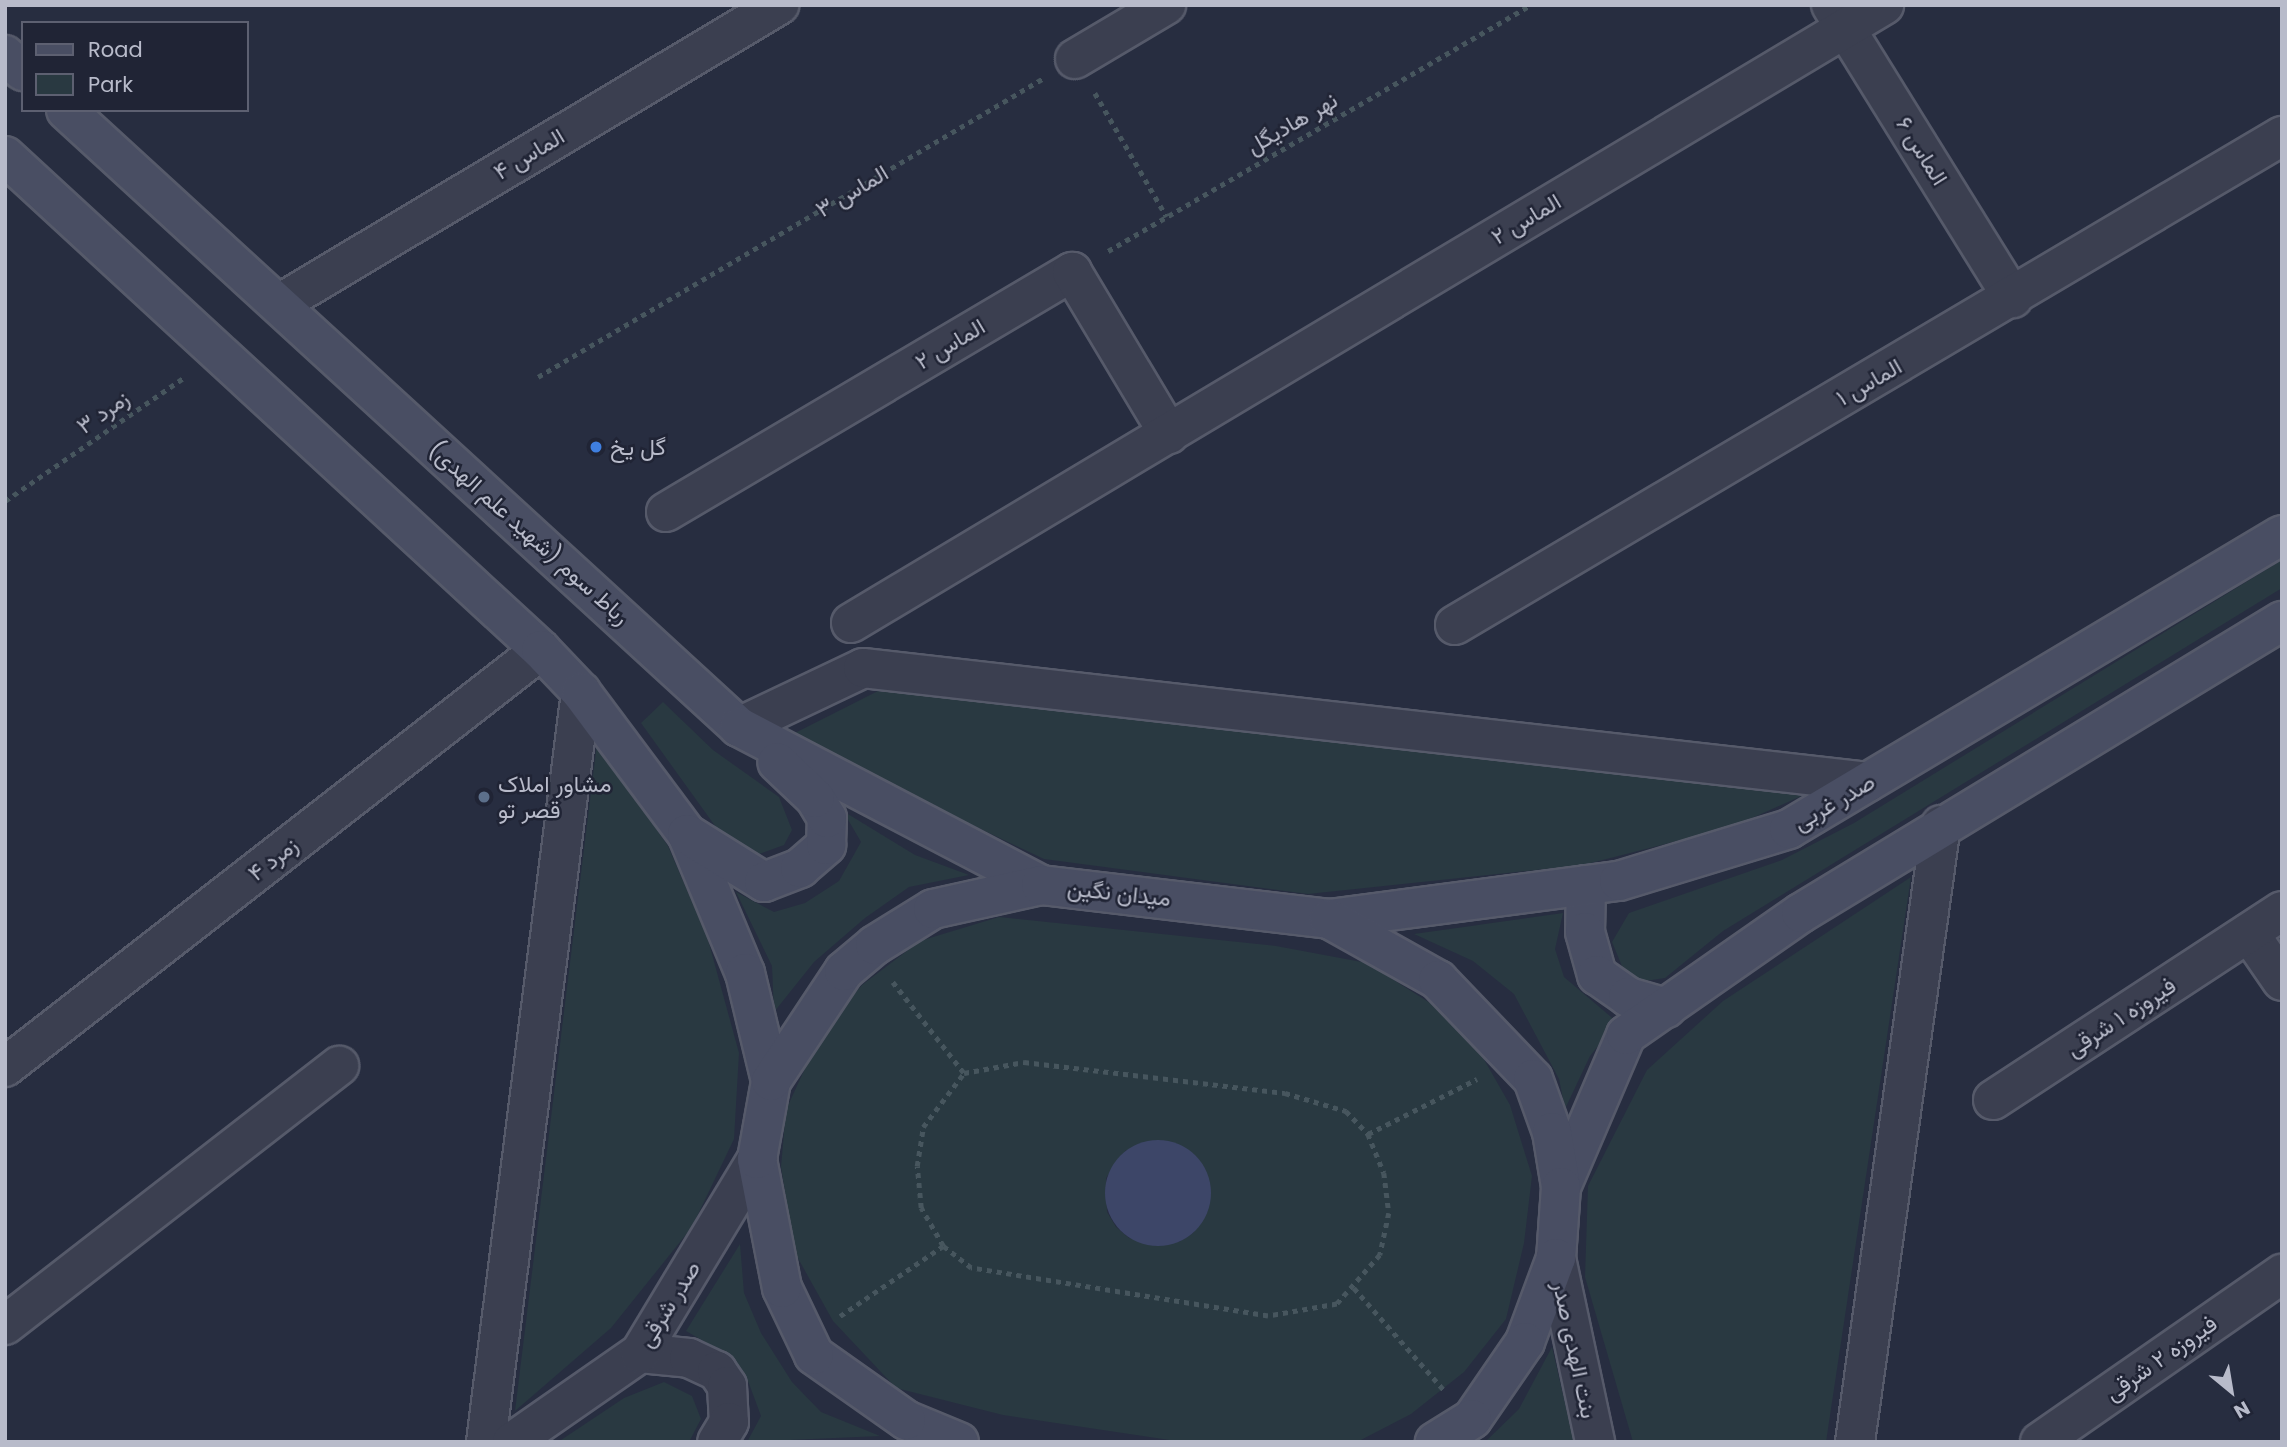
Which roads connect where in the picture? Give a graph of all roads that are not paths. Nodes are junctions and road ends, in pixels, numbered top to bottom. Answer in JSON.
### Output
{"nodes":[{"id":1,"x":779,"y":5,"type":"edge"},
{"id":2,"x":1166,"y":5,"type":"edge"},
{"id":3,"x":1884,"y":5,"type":"edge"},
{"id":4,"x":1838,"y":17,"type":"edge"},
{"id":5,"x":5,"y":55,"type":"edge"},
{"id":6,"x":1075,"y":59,"type":"road end"},
{"id":7,"x":21,"y":69,"type":"edge"},
{"id":8,"x":68,"y":112,"type":"edge"},
{"id":9,"x":2282,"y":136,"type":"edge"},
{"id":10,"x":5,"y":156,"type":"edge"},
{"id":11,"x":2013,"y":298,"type":"junction"},
{"id":12,"x":279,"y":304,"type":"junction"},
{"id":13,"x":1169,"y":433,"type":"junction"},
{"id":14,"x":666,"y":512,"type":"dead end"},
{"id":15,"x":2282,"y":535,"type":"edge"},
{"id":16,"x":2282,"y":621,"type":"edge"},
{"id":17,"x":851,"y":624,"type":"dead end"},
{"id":18,"x":1455,"y":625,"type":"dead end"},
{"id":19,"x":541,"y":650,"type":"junction"},
{"id":20,"x":581,"y":692,"type":"junction"},
{"id":21,"x":740,"y":727,"type":"junction"},
{"id":22,"x":1868,"y":782,"type":"junction"},
{"id":23,"x":1941,"y":825,"type":"junction"},
{"id":24,"x":687,"y":834,"type":"junction"},
{"id":25,"x":1041,"y":885,"type":"junction"},
{"id":26,"x":1586,"y":885,"type":"junction"},
{"id":27,"x":2282,"y":911,"type":"edge"},
{"id":28,"x":1329,"y":919,"type":"junction"},
{"id":29,"x":2249,"y":933,"type":"junction"},
{"id":30,"x":2282,"y":981,"type":"edge"},
{"id":31,"x":1666,"y":1008,"type":"junction"},
{"id":32,"x":339,"y":1066,"type":"dead end"},
{"id":33,"x":5,"y":1068,"type":"edge"},
{"id":34,"x":771,"y":1082,"type":"junction"},
{"id":35,"x":1993,"y":1100,"type":"dead end"},
{"id":36,"x":757,"y":1159,"type":"junction"},
{"id":37,"x":1561,"y":1187,"type":"junction"},
{"id":38,"x":1556,"y":1258,"type":"junction"},
{"id":39,"x":2282,"y":1274,"type":"edge"},
{"id":40,"x":5,"y":1325,"type":"edge"},
{"id":41,"x":640,"y":1353,"type":"junction"},
{"id":42,"x":486,"y":1442,"type":"edge"},
{"id":43,"x":512,"y":1442,"type":"edge"},
{"id":44,"x":717,"y":1442,"type":"edge"},
{"id":45,"x":959,"y":1442,"type":"edge"},
{"id":46,"x":1435,"y":1442,"type":"edge"},
{"id":47,"x":1595,"y":1442,"type":"edge"},
{"id":48,"x":1855,"y":1442,"type":"edge"},
{"id":49,"x":2040,"y":1442,"type":"edge"}],
"edges":[{"from":1,"to":12,"type":"street","name":"الماس ۴"},
{"from":2,"to":6,"type":"street"},
{"from":3,"to":4,"type":"street","name":"الماس ۲"},
{"from":4,"to":11,"type":"street","name":"الماس ۶"},
{"from":4,"to":13,"type":"street","name":"الماس ۲"},
{"from":5,"to":7,"type":"main road"},
{"from":8,"to":12,"type":"main road","name":"رباط سوم (شهید علم الهدی)"},
{"from":9,"to":11,"type":"street","name":"الماس ۱"},
{"from":10,"to":19,"type":"main road"},
{"from":11,"to":18,"type":"street","name":"الماس ۱"},
{"from":12,"to":21,"type":"main road","name":"رباط سوم (شهید علم الهدی)"},
{"from":13,"to":14,"type":"street","name":"الماس ۲"},
{"from":13,"to":17,"type":"street","name":"الماس ۲"},
{"from":15,"to":22,"type":"main road","name":"صدر غربی"},
{"from":16,"to":23,"type":"main road"},
{"from":19,"to":20,"type":"main road"},
{"from":19,"to":33,"type":"street","name":"زمرد ۴"},
{"from":20,"to":24,"type":"main road"},
{"from":20,"to":42,"type":"street"},
{"from":21,"to":22,"type":"street"},
{"from":21,"to":24,"type":"main road"},
{"from":21,"to":25,"type":"main road","name":"رباط سوم (شهید علم الهدی)"},
{"from":22,"to":26,"type":"main road","name":"صدر غربی"},
{"from":23,"to":31,"type":"main road"},
{"from":23,"to":48,"type":"street"},
{"from":24,"to":34,"type":"main road"},
{"from":25,"to":28,"type":"main road","name":"میدان نگین"},
{"from":25,"to":34,"type":"main road","name":"میدان نگین"},
{"from":26,"to":28,"type":"main road","name":"صدر غربی"},
{"from":26,"to":31,"type":"main road"},
{"from":27,"to":29,"type":"street","name":"فیروزه ۱ شرقی"},
{"from":28,"to":37,"type":"main road","name":"میدان نگین"},
{"from":29,"to":30,"type":"street"},
{"from":29,"to":35,"type":"street","name":"فیروزه ۱ شرقی"},
{"from":31,"to":37,"type":"main road"},
{"from":32,"to":40,"type":"street"},
{"from":34,"to":36,"type":"main road","name":"میدان نگین"},
{"from":36,"to":41,"type":"street","name":"صدر شرقی"},
{"from":36,"to":45,"type":"main road","name":"میدان نگین"},
{"from":37,"to":38,"type":"main road","name":"میدان نگین"},
{"from":38,"to":46,"type":"main road","name":"میدان نگین"},
{"from":38,"to":47,"type":"street","name":"بنت الهدی صدر"},
{"from":39,"to":49,"type":"street","name":"فیروزه ۲ شرقی"},
{"from":41,"to":43,"type":"street","name":"صدر شرقی"},
{"from":41,"to":44,"type":"street"}]}
